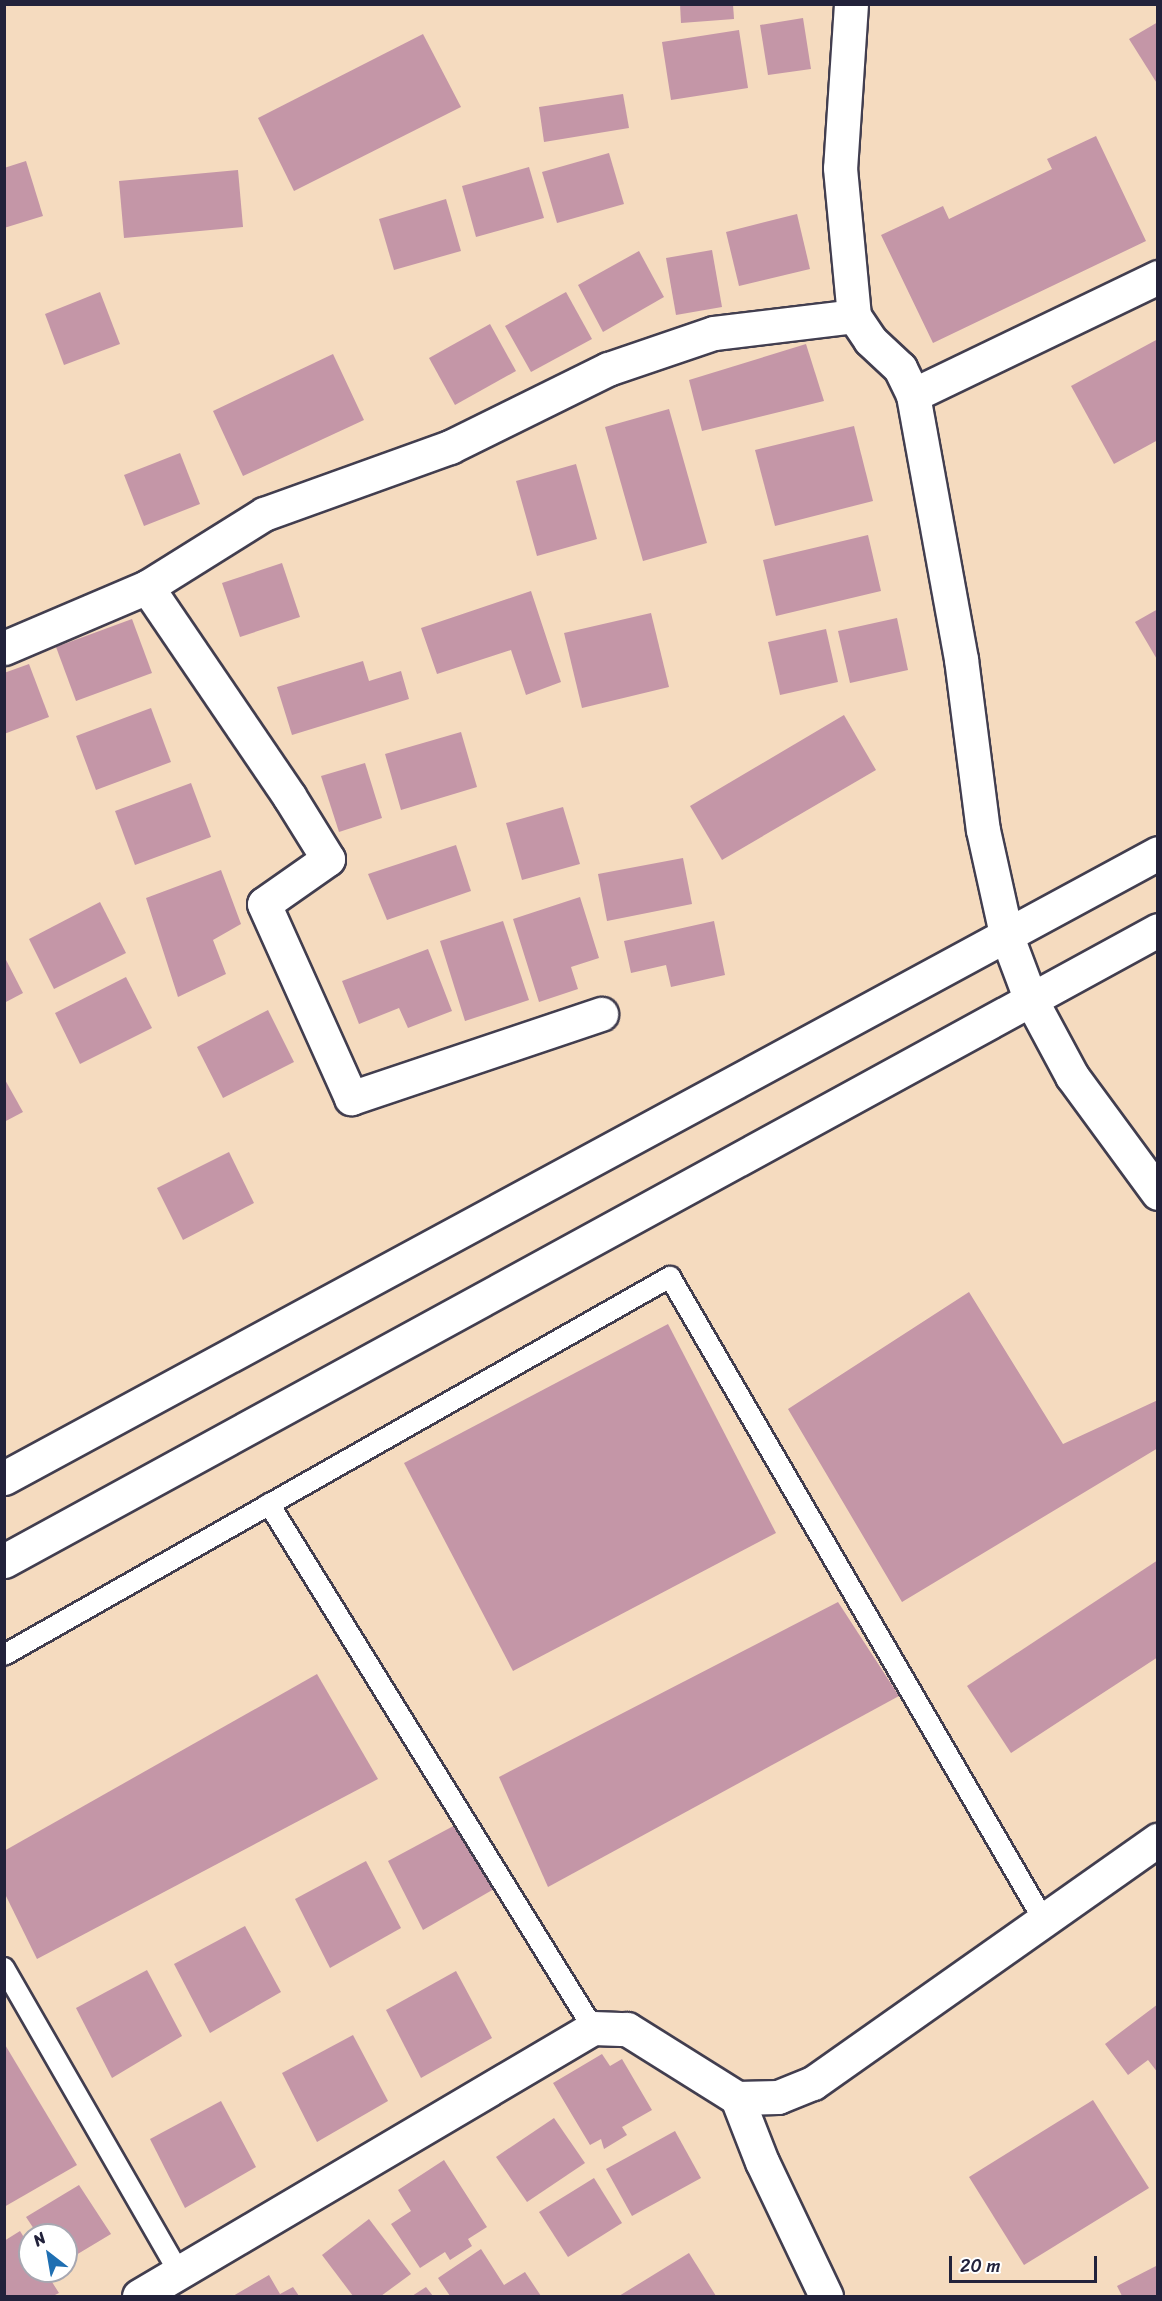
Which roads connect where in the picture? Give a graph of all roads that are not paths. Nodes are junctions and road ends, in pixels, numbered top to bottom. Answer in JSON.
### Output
{"nodes":[{"id":1,"x":851,"y":4,"type":"edge"},
{"id":2,"x":1158,"y":277,"type":"edge"},
{"id":3,"x":854,"y":316,"type":"junction"},
{"id":4,"x":913,"y":395,"type":"junction"},
{"id":5,"x":147,"y":587,"type":"junction"},
{"id":6,"x":4,"y":648,"type":"edge"},
{"id":7,"x":1158,"y":853,"type":"edge"},
{"id":8,"x":1158,"y":930,"type":"edge"},
{"id":9,"x":1006,"y":934,"type":"junction"},
{"id":10,"x":1030,"y":998,"type":"junction"},
{"id":11,"x":601,"y":1014,"type":"dead end"},
{"id":12,"x":1158,"y":1193,"type":"edge"},
{"id":13,"x":4,"y":1478,"type":"edge"},
{"id":14,"x":269,"y":1504,"type":"junction"},
{"id":15,"x":4,"y":1561,"type":"edge"},
{"id":16,"x":4,"y":1655,"type":"edge"},
{"id":17,"x":1158,"y":1840,"type":"edge"},
{"id":18,"x":1043,"y":1919,"type":"junction"},
{"id":19,"x":4,"y":1968,"type":"edge"},
{"id":20,"x":593,"y":2028,"type":"junction"},
{"id":21,"x":737,"y":2098,"type":"junction"},
{"id":22,"x":180,"y":2272,"type":"junction"},
{"id":23,"x":139,"y":2296,"type":"edge"},
{"id":24,"x":826,"y":2296,"type":"edge"}],
"edges":[{"from":1,"to":3,"type":"street"},
{"from":2,"to":4,"type":"street"},
{"from":3,"to":4,"type":"street"},
{"from":3,"to":5,"type":"street"},
{"from":4,"to":9,"type":"street"},
{"from":5,"to":6,"type":"street"},
{"from":5,"to":11,"type":"street"},
{"from":7,"to":9,"type":"street"},
{"from":8,"to":10,"type":"street"},
{"from":9,"to":10,"type":"street"},
{"from":9,"to":13,"type":"street"},
{"from":10,"to":12,"type":"street"},
{"from":10,"to":15,"type":"street"},
{"from":14,"to":16,"type":"lane"},
{"from":14,"to":18,"type":"lane"},
{"from":14,"to":20,"type":"lane"},
{"from":17,"to":18,"type":"street"},
{"from":18,"to":21,"type":"street"},
{"from":19,"to":22,"type":"lane"},
{"from":20,"to":21,"type":"street"},
{"from":20,"to":22,"type":"street"},
{"from":21,"to":24,"type":"street"},
{"from":22,"to":23,"type":"street"}]}
